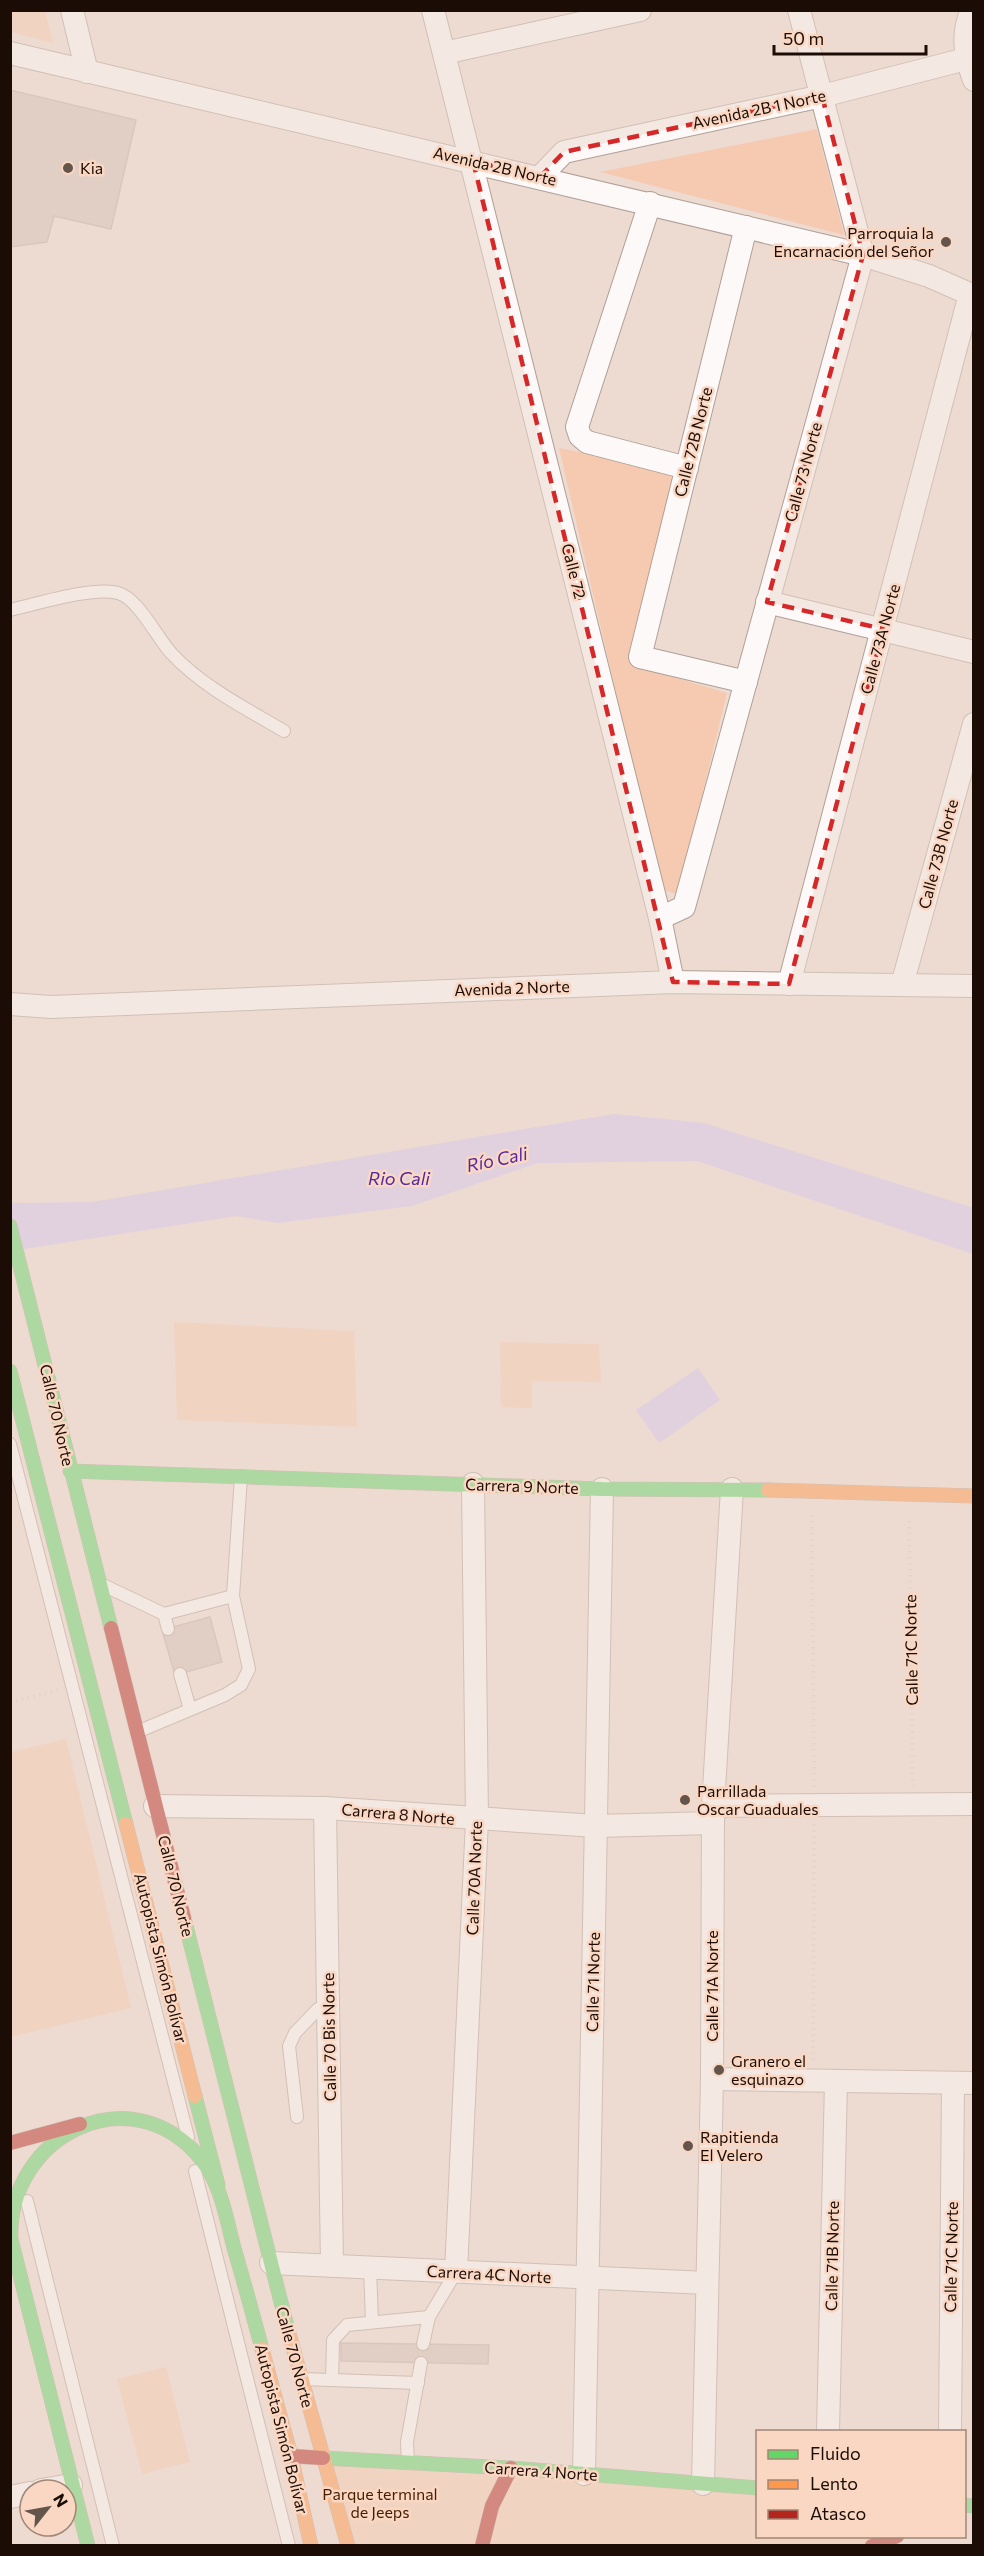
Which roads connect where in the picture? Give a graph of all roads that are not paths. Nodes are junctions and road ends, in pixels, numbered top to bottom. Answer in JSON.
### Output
{"nodes":[{"id":1,"x":72,"y":10,"type":"edge"},
{"id":2,"x":433,"y":10,"type":"edge"},
{"id":3,"x":640,"y":10,"type":"edge"},
{"id":4,"x":799,"y":10,"type":"edge"},
{"id":5,"x":972,"y":10,"type":"edge"},
{"id":6,"x":10,"y":53,"type":"edge"},
{"id":7,"x":444,"y":53,"type":"junction"},
{"id":8,"x":970,"y":69,"type":"edge"},
{"id":9,"x":87,"y":72,"type":"junction"},
{"id":10,"x":822,"y":96,"type":"junction"},
{"id":11,"x":473,"y":161,"type":"junction"},
{"id":12,"x":540,"y":177,"type":"junction"},
{"id":13,"x":650,"y":203,"type":"junction"},
{"id":14,"x":746,"y":226,"type":"junction"},
{"id":15,"x":863,"y":255,"type":"junction"},
{"id":16,"x":972,"y":295,"type":"edge"},
{"id":17,"x":687,"y":468,"type":"junction"},
{"id":18,"x":767,"y":602,"type":"junction"},
{"id":19,"x":10,"y":610,"type":"edge"},
{"id":20,"x":883,"y":629,"type":"junction"},
{"id":21,"x":974,"y":652,"type":"edge"},
{"id":22,"x":746,"y":682,"type":"junction"},
{"id":23,"x":974,"y":724,"type":"edge"},
{"id":24,"x":284,"y":731,"type":"dead end"},
{"id":25,"x":660,"y":918,"type":"junction"},
{"id":26,"x":673,"y":982,"type":"junction"},
{"id":27,"x":789,"y":984,"type":"junction"},
{"id":28,"x":902,"y":985,"type":"junction"},
{"id":29,"x":974,"y":986,"type":"edge"},
{"id":30,"x":10,"y":1004,"type":"edge"},
{"id":31,"x":51,"y":1007,"type":"junction"},
{"id":32,"x":10,"y":1014,"type":"edge"},
{"id":33,"x":10,"y":1226,"type":"edge"},
{"id":34,"x":10,"y":1371,"type":"edge"},
{"id":35,"x":10,"y":1444,"type":"edge"},
{"id":36,"x":70,"y":1470,"type":"junction"},
{"id":37,"x":241,"y":1475,"type":"junction"},
{"id":38,"x":473,"y":1484,"type":"junction"},
{"id":39,"x":602,"y":1489,"type":"junction"},
{"id":40,"x":732,"y":1489,"type":"junction"},
{"id":41,"x":974,"y":1496,"type":"edge"},
{"id":42,"x":99,"y":1584,"type":"junction"},
{"id":43,"x":233,"y":1596,"type":"junction"},
{"id":44,"x":164,"y":1614,"type":"junction"},
{"id":45,"x":168,"y":1629,"type":"dead end"},
{"id":46,"x":180,"y":1674,"type":"dead end"},
{"id":47,"x":190,"y":1709,"type":"junction"},
{"id":48,"x":136,"y":1732,"type":"junction"},
{"id":49,"x":974,"y":1804,"type":"edge"},
{"id":50,"x":155,"y":1806,"type":"junction"},
{"id":51,"x":325,"y":1808,"type":"junction"},
{"id":52,"x":713,"y":1815,"type":"junction"},
{"id":53,"x":477,"y":1820,"type":"junction"},
{"id":54,"x":596,"y":1826,"type":"junction"},
{"id":55,"x":329,"y":2003,"type":"junction"},
{"id":56,"x":712,"y":2079,"type":"junction"},
{"id":57,"x":836,"y":2081,"type":"junction"},
{"id":58,"x":963,"y":2083,"type":"edge"},
{"id":59,"x":297,"y":2117,"type":"dead end"},
{"id":60,"x":87,"y":2122,"type":"junction"},
{"id":61,"x":189,"y":2143,"type":"junction"},
{"id":62,"x":13,"y":2150,"type":"edge"},
{"id":63,"x":23,"y":2187,"type":"junction"},
{"id":64,"x":218,"y":2187,"type":"junction"},
{"id":65,"x":11,"y":2231,"type":"edge"},
{"id":66,"x":271,"y":2263,"type":"junction"},
{"id":67,"x":332,"y":2266,"type":"junction"},
{"id":68,"x":370,"y":2267,"type":"junction"},
{"id":69,"x":456,"y":2272,"type":"junction"},
{"id":70,"x":588,"y":2279,"type":"junction"},
{"id":71,"x":707,"y":2283,"type":"junction"},
{"id":72,"x":429,"y":2317,"type":"junction"},
{"id":73,"x":372,"y":2321,"type":"junction"},
{"id":74,"x":423,"y":2344,"type":"dead end"},
{"id":75,"x":421,"y":2363,"type":"dead end"},
{"id":76,"x":300,"y":2379,"type":"junction"},
{"id":77,"x":332,"y":2380,"type":"junction"},
{"id":78,"x":418,"y":2383,"type":"junction"},
{"id":79,"x":828,"y":2430,"type":"edge"},
{"id":80,"x":950,"y":2430,"type":"edge"},
{"id":81,"x":291,"y":2456,"type":"junction"},
{"id":82,"x":323,"y":2458,"type":"junction"},
{"id":83,"x":408,"y":2463,"type":"junction"},
{"id":84,"x":511,"y":2468,"type":"junction"},
{"id":85,"x":584,"y":2474,"type":"junction"},
{"id":86,"x":69,"y":2478,"type":"edge"},
{"id":87,"x":703,"y":2484,"type":"junction"},
{"id":88,"x":756,"y":2488,"type":"edge"},
{"id":89,"x":78,"y":2510,"type":"edge"},
{"id":90,"x":892,"y":2538,"type":"edge"},
{"id":91,"x":88,"y":2546,"type":"edge"},
{"id":92,"x":113,"y":2546,"type":"edge"},
{"id":93,"x":289,"y":2546,"type":"edge"},
{"id":94,"x":311,"y":2546,"type":"edge"},
{"id":95,"x":348,"y":2546,"type":"edge"},
{"id":96,"x":482,"y":2546,"type":"edge"},
{"id":97,"x":872,"y":2546,"type":"edge"}],
"edges":[{"from":1,"to":9,"type":"street"},
{"from":2,"to":7,"type":"street","name":"Calle 72"},
{"from":3,"to":7,"type":"street"},
{"from":4,"to":10,"type":"street","name":"Calle 73 Norte"},
{"from":5,"to":8,"type":"street"},
{"from":6,"to":9,"type":"street","name":"Avenida 2B Norte"},
{"from":7,"to":11,"type":"street","name":"Calle 72"},
{"from":8,"to":10,"type":"street","name":"Avenida 2B 1 Norte"},
{"from":9,"to":11,"type":"street","name":"Avenida 2B Norte"},
{"from":10,"to":12,"type":"street","name":"Avenida 2B 1 Norte"},
{"from":10,"to":15,"type":"street","name":"Calle 73 Norte"},
{"from":11,"to":12,"type":"street","name":"Avenida 2B Norte"},
{"from":11,"to":25,"type":"street","name":"Calle 72"},
{"from":12,"to":13,"type":"street","name":"Avenida 2B Norte"},
{"from":13,"to":14,"type":"street","name":"Avenida 2B Norte"},
{"from":13,"to":17,"type":"street"},
{"from":14,"to":15,"type":"street","name":"Avenida 2B Norte"},
{"from":14,"to":17,"type":"street","name":"Calle 72B Norte"},
{"from":15,"to":16,"type":"street","name":"Avenida 2B Norte"},
{"from":15,"to":18,"type":"street","name":"Calle 73 Norte"},
{"from":16,"to":20,"type":"street","name":"Calle 73A Norte"},
{"from":17,"to":22,"type":"street","name":"Calle 72B Norte"},
{"from":18,"to":20,"type":"street"},
{"from":18,"to":22,"type":"street","name":"Calle 73 Norte"},
{"from":19,"to":24,"type":"lane"},
{"from":20,"to":21,"type":"street"},
{"from":20,"to":27,"type":"street","name":"Calle 73A Norte"},
{"from":22,"to":25,"type":"street","name":"Calle 73 Norte"},
{"from":23,"to":28,"type":"street","name":"Calle 73B Norte"},
{"from":25,"to":26,"type":"street","name":"Calle 72"},
{"from":26,"to":27,"type":"street","name":"Avenida 2 Norte"},
{"from":26,"to":31,"type":"street","name":"Avenida 2 Norte"},
{"from":27,"to":28,"type":"street","name":"Avenida 2 Norte"},
{"from":28,"to":29,"type":"street","name":"Avenida 2 Norte"},
{"from":30,"to":31,"type":"street","name":"Avenida 2 Norte"},
{"from":31,"to":32,"type":"street","name":"Avenida 2 Norte"},
{"from":33,"to":36,"type":"main road","name":"Calle 70 Norte"},
{"from":34,"to":64,"type":"main road","name":"Autopista Simón Bolívar"},
{"from":35,"to":61,"type":"lane"},
{"from":36,"to":37,"type":"main road","name":"Carrera 9 Norte"},
{"from":36,"to":42,"type":"main road","name":"Calle 70 Norte"},
{"from":37,"to":38,"type":"main road","name":"Carrera 9 Norte"},
{"from":37,"to":43,"type":"lane"},
{"from":38,"to":39,"type":"main road","name":"Carrera 9 Norte"},
{"from":38,"to":53,"type":"street","name":"Calle 70A Norte"},
{"from":39,"to":40,"type":"main road","name":"Carrera 9 Norte"},
{"from":39,"to":54,"type":"street","name":"Calle 71 Norte"},
{"from":40,"to":41,"type":"main road","name":"Carrera 9 Norte"},
{"from":40,"to":52,"type":"street","name":"Calle 71A Norte"},
{"from":42,"to":44,"type":"lane"},
{"from":42,"to":48,"type":"main road","name":"Calle 70 Norte"},
{"from":43,"to":44,"type":"lane"},
{"from":43,"to":47,"type":"lane"},
{"from":44,"to":45,"type":"lane"},
{"from":46,"to":47,"type":"lane"},
{"from":47,"to":48,"type":"lane"},
{"from":48,"to":50,"type":"main road","name":"Calle 70 Norte"},
{"from":49,"to":52,"type":"street","name":"Carrera 8 Norte"},
{"from":50,"to":51,"type":"street","name":"Carrera 8 Norte"},
{"from":50,"to":66,"type":"main road","name":"Calle 70 Norte"},
{"from":51,"to":53,"type":"street","name":"Carrera 8 Norte"},
{"from":51,"to":55,"type":"street","name":"Calle 70 Bis Norte"},
{"from":52,"to":54,"type":"street","name":"Carrera 8 Norte"},
{"from":52,"to":56,"type":"street","name":"Calle 71A Norte"},
{"from":53,"to":54,"type":"street","name":"Carrera 8 Norte"},
{"from":53,"to":69,"type":"street","name":"Calle 70A Norte"},
{"from":54,"to":70,"type":"street","name":"Calle 71 Norte"},
{"from":55,"to":59,"type":"lane"},
{"from":55,"to":67,"type":"street","name":"Calle 70 Bis Norte"},
{"from":56,"to":57,"type":"street"},
{"from":56,"to":71,"type":"street","name":"Calle 71A Norte"},
{"from":57,"to":58,"type":"street"},
{"from":57,"to":79,"type":"street","name":"Calle 71B Norte"},
{"from":58,"to":80,"type":"street","name":"Calle 71C Norte"},
{"from":60,"to":61,"type":"main road"},
{"from":60,"to":62,"type":"main road"},
{"from":60,"to":63,"type":"main road"},
{"from":61,"to":64,"type":"main road"},
{"from":61,"to":93,"type":"lane"},
{"from":62,"to":63,"type":"lane"},
{"from":63,"to":65,"type":"main road"},
{"from":63,"to":92,"type":"lane"},
{"from":64,"to":81,"type":"main road","name":"Autopista Simón Bolívar"},
{"from":65,"to":86,"type":"main road"},
{"from":66,"to":67,"type":"street","name":"Carrera 4C Norte"},
{"from":66,"to":76,"type":"main road","name":"Calle 70 Norte"},
{"from":67,"to":68,"type":"street","name":"Carrera 4C Norte"},
{"from":68,"to":69,"type":"street","name":"Carrera 4C Norte"},
{"from":68,"to":73,"type":"lane"},
{"from":69,"to":70,"type":"street","name":"Carrera 4C Norte"},
{"from":69,"to":72,"type":"lane"},
{"from":70,"to":71,"type":"street","name":"Carrera 4C Norte"},
{"from":70,"to":85,"type":"street","name":"Calle 71 Norte"},
{"from":71,"to":87,"type":"street","name":"Calle 71A Norte"},
{"from":72,"to":73,"type":"lane"},
{"from":72,"to":74,"type":"lane"},
{"from":73,"to":77,"type":"lane"},
{"from":75,"to":78,"type":"lane"},
{"from":76,"to":77,"type":"lane"},
{"from":76,"to":82,"type":"main road","name":"Calle 70 Norte"},
{"from":77,"to":78,"type":"lane"},
{"from":78,"to":83,"type":"lane"},
{"from":81,"to":82,"type":"main road","name":"Carrera 4 Norte"},
{"from":81,"to":94,"type":"main road","name":"Autopista Simón Bolívar"},
{"from":82,"to":83,"type":"main road","name":"Carrera 4 Norte"},
{"from":82,"to":95,"type":"main road","name":"Calle 70 Norte"},
{"from":83,"to":84,"type":"main road","name":"Carrera 4 Norte"},
{"from":84,"to":85,"type":"main road","name":"Carrera 4 Norte"},
{"from":84,"to":96,"type":"main road"},
{"from":85,"to":87,"type":"main road","name":"Carrera 4 Norte"},
{"from":87,"to":88,"type":"main road","name":"Carrera 4 Norte"},
{"from":89,"to":91,"type":"main road"},
{"from":90,"to":97,"type":"main road"}]}
